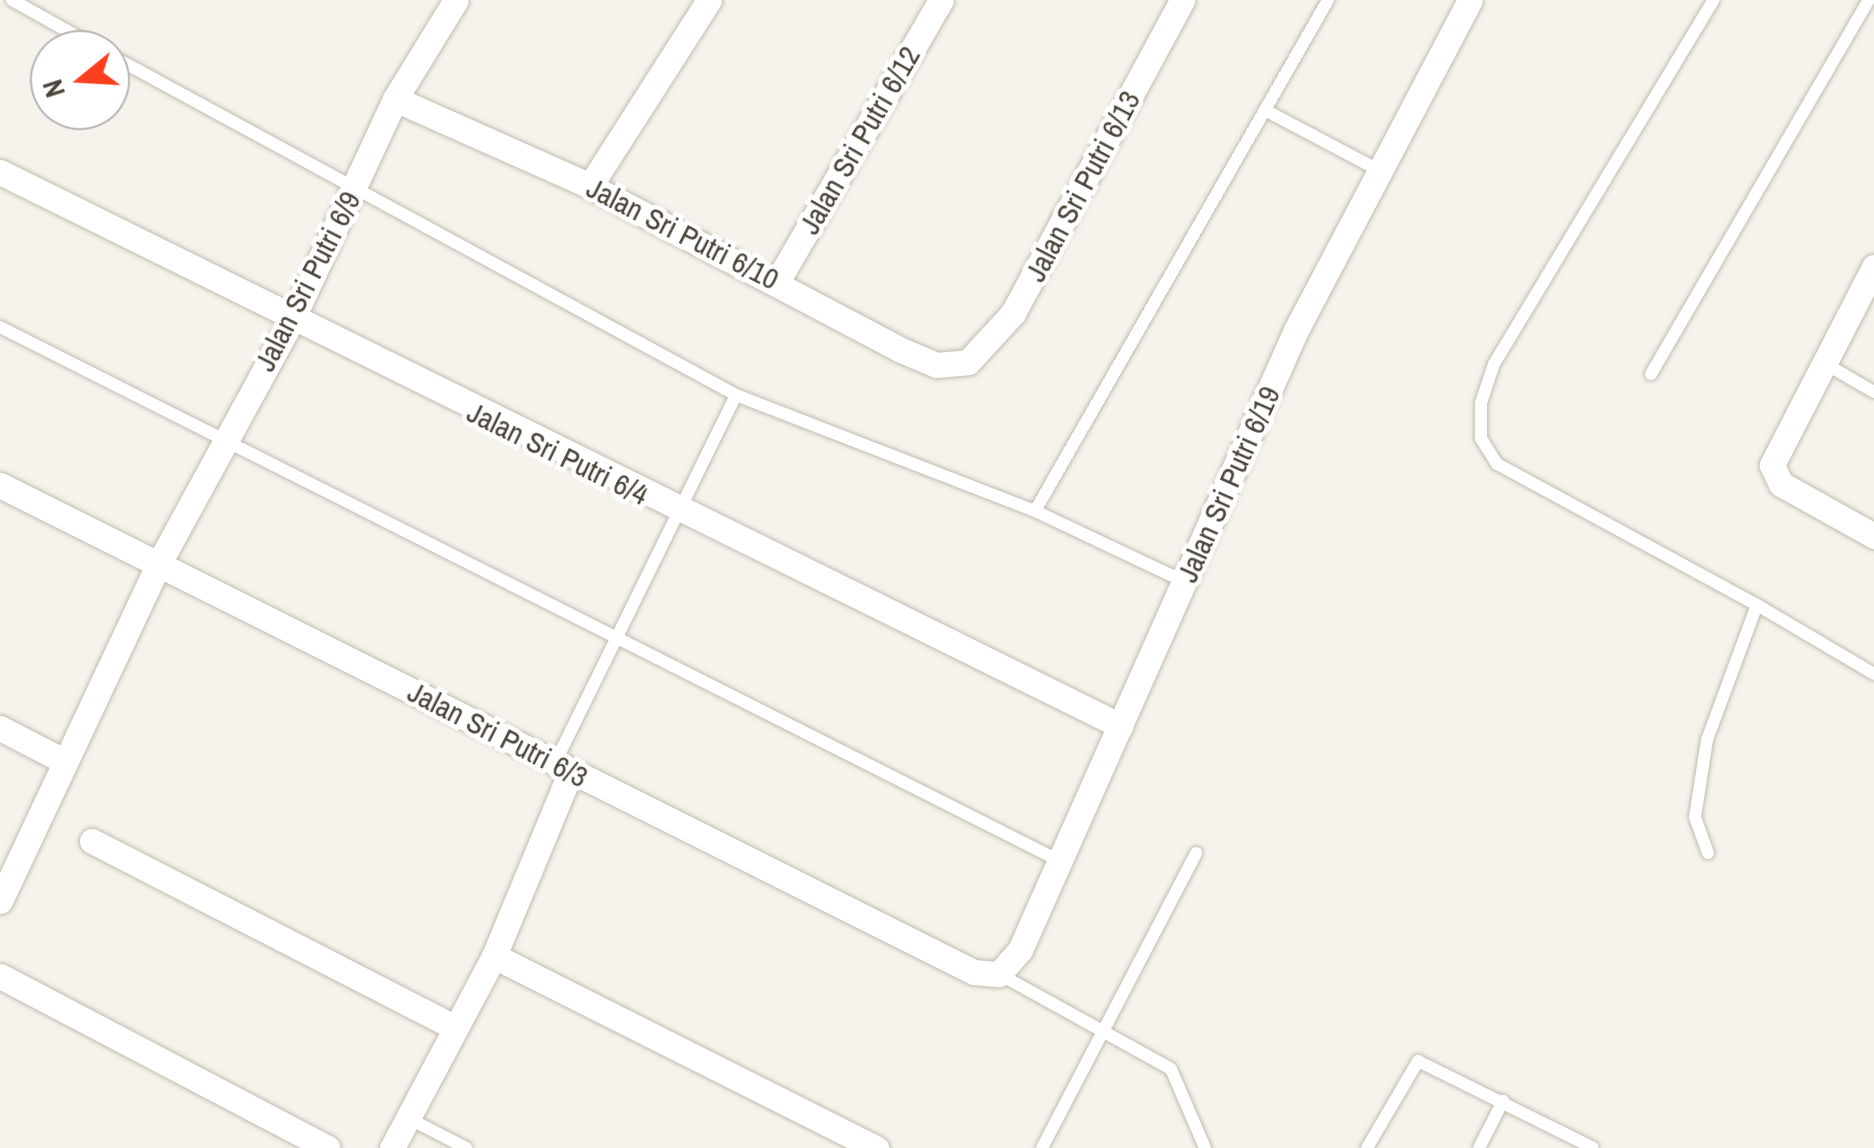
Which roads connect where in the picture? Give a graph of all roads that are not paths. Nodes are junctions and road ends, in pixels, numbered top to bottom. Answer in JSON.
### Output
{"nodes":[{"id":1,"x":12,"y":0,"type":"edge"},
{"id":2,"x":456,"y":0,"type":"edge"},
{"id":3,"x":709,"y":0,"type":"edge"},
{"id":4,"x":941,"y":0,"type":"edge"},
{"id":5,"x":1182,"y":0,"type":"edge"},
{"id":6,"x":1328,"y":0,"type":"edge"},
{"id":7,"x":1470,"y":0,"type":"edge"},
{"id":8,"x":1714,"y":0,"type":"edge"},
{"id":9,"x":1869,"y":0,"type":"edge"},
{"id":10,"x":65,"y":30,"type":"edge"},
{"id":11,"x":130,"y":66,"type":"edge"},
{"id":12,"x":395,"y":98,"type":"junction"},
{"id":13,"x":1265,"y":110,"type":"junction"},
{"id":14,"x":1380,"y":170,"type":"junction"},
{"id":15,"x":0,"y":172,"type":"edge"},
{"id":16,"x":590,"y":186,"type":"junction"},
{"id":17,"x":352,"y":194,"type":"junction"},
{"id":18,"x":1874,"y":268,"type":"edge"},
{"id":19,"x":778,"y":280,"type":"junction"},
{"id":20,"x":291,"y":322,"type":"junction"},
{"id":21,"x":0,"y":327,"type":"edge"},
{"id":22,"x":968,"y":362,"type":"joint"},
{"id":23,"x":1821,"y":362,"type":"junction"},
{"id":24,"x":1651,"y":374,"type":"dead end"},
{"id":25,"x":1874,"y":392,"type":"edge"},
{"id":26,"x":736,"y":395,"type":"junction"},
{"id":27,"x":224,"y":441,"type":"junction"},
{"id":28,"x":0,"y":485,"type":"edge"},
{"id":29,"x":1036,"y":512,"type":"junction"},
{"id":30,"x":682,"y":514,"type":"junction"},
{"id":31,"x":1874,"y":536,"type":"edge"},
{"id":32,"x":159,"y":563,"type":"junction"},
{"id":33,"x":1184,"y":582,"type":"junction"},
{"id":34,"x":1757,"y":605,"type":"junction"},
{"id":35,"x":614,"y":644,"type":"junction"},
{"id":36,"x":1874,"y":674,"type":"edge"},
{"id":37,"x":1122,"y":726,"type":"junction"},
{"id":38,"x":0,"y":728,"type":"edge"},
{"id":39,"x":62,"y":760,"type":"junction"},
{"id":40,"x":563,"y":767,"type":"junction"},
{"id":41,"x":92,"y":841,"type":"dead end"},
{"id":42,"x":1708,"y":852,"type":"dead end"},
{"id":43,"x":1196,"y":853,"type":"dead end"},
{"id":44,"x":1060,"y":862,"type":"junction"},
{"id":45,"x":0,"y":902,"type":"edge"},
{"id":46,"x":494,"y":956,"type":"junction"},
{"id":47,"x":999,"y":974,"type":"junction"},
{"id":48,"x":0,"y":976,"type":"edge"},
{"id":49,"x":450,"y":1026,"type":"junction"},
{"id":50,"x":1100,"y":1030,"type":"junction"},
{"id":51,"x":1502,"y":1101,"type":"junction"},
{"id":52,"x":406,"y":1117,"type":"junction"},
{"id":53,"x":328,"y":1148,"type":"edge"},
{"id":54,"x":392,"y":1148,"type":"edge"},
{"id":55,"x":466,"y":1148,"type":"edge"},
{"id":56,"x":876,"y":1148,"type":"edge"},
{"id":57,"x":1042,"y":1148,"type":"edge"},
{"id":58,"x":1205,"y":1148,"type":"edge"},
{"id":59,"x":1368,"y":1148,"type":"edge"},
{"id":60,"x":1479,"y":1148,"type":"edge"},
{"id":61,"x":1593,"y":1148,"type":"edge"}],
"edges":[{"from":1,"to":10,"type":"lane"},
{"from":2,"to":12,"type":"street","name":"Jalan Sri Putri 6/9"},
{"from":3,"to":16,"type":"street"},
{"from":4,"to":19,"type":"street","name":"Jalan Sri Putri 6/12"},
{"from":5,"to":22,"type":"street","name":"Jalan Sri Putri 6/13"},
{"from":6,"to":13,"type":"lane"},
{"from":7,"to":14,"type":"street","name":"Jalan Sri Putri 6/19"},
{"from":8,"to":34,"type":"lane"},
{"from":9,"to":24,"type":"lane"},
{"from":11,"to":17,"type":"lane"},
{"from":12,"to":16,"type":"street","name":"Jalan Sri Putri 6/10"},
{"from":12,"to":17,"type":"street","name":"Jalan Sri Putri 6/9"},
{"from":13,"to":14,"type":"lane"},
{"from":13,"to":29,"type":"lane"},
{"from":14,"to":33,"type":"street","name":"Jalan Sri Putri 6/19"},
{"from":15,"to":20,"type":"street","name":"Jalan Sri Putri 6/4"},
{"from":16,"to":19,"type":"street","name":"Jalan Sri Putri 6/10"},
{"from":17,"to":20,"type":"street","name":"Jalan Sri Putri 6/9"},
{"from":17,"to":26,"type":"lane"},
{"from":18,"to":23,"type":"street"},
{"from":19,"to":22,"type":"street","name":"Jalan Sri Putri 6/10"},
{"from":20,"to":27,"type":"street","name":"Jalan Sri Putri 6/9"},
{"from":20,"to":30,"type":"street","name":"Jalan Sri Putri 6/4"},
{"from":21,"to":27,"type":"lane"},
{"from":23,"to":25,"type":"lane"},
{"from":23,"to":31,"type":"street"},
{"from":26,"to":29,"type":"lane"},
{"from":26,"to":30,"type":"lane"},
{"from":27,"to":32,"type":"street","name":"Jalan Sri Putri 6/9"},
{"from":27,"to":35,"type":"lane"},
{"from":28,"to":32,"type":"street","name":"Jalan Sri Putri 6/3"},
{"from":29,"to":33,"type":"lane"},
{"from":30,"to":35,"type":"lane"},
{"from":30,"to":37,"type":"street","name":"Jalan Sri Putri 6/4"},
{"from":32,"to":39,"type":"street","name":"Jalan Sri Putri 6/9"},
{"from":32,"to":40,"type":"street","name":"Jalan Sri Putri 6/3"},
{"from":33,"to":37,"type":"street","name":"Jalan Sri Putri 6/19"},
{"from":34,"to":36,"type":"lane"},
{"from":34,"to":42,"type":"lane"},
{"from":35,"to":40,"type":"lane"},
{"from":35,"to":44,"type":"lane"},
{"from":37,"to":44,"type":"street","name":"Jalan Sri Putri 6/19"},
{"from":38,"to":39,"type":"street"},
{"from":39,"to":45,"type":"street","name":"Jalan Sri Putri 6/9"},
{"from":40,"to":46,"type":"street"},
{"from":40,"to":47,"type":"street","name":"Jalan Sri Putri 6/3"},
{"from":41,"to":49,"type":"street"},
{"from":43,"to":50,"type":"lane"},
{"from":44,"to":47,"type":"street","name":"Jalan Sri Putri 6/19"},
{"from":46,"to":49,"type":"street"},
{"from":46,"to":56,"type":"street"},
{"from":47,"to":50,"type":"lane"},
{"from":48,"to":53,"type":"street"},
{"from":49,"to":52,"type":"street"},
{"from":50,"to":57,"type":"lane"},
{"from":50,"to":58,"type":"lane"},
{"from":51,"to":59,"type":"lane"},
{"from":51,"to":60,"type":"lane"},
{"from":51,"to":61,"type":"lane"},
{"from":52,"to":54,"type":"street"},
{"from":52,"to":55,"type":"lane"}]}
